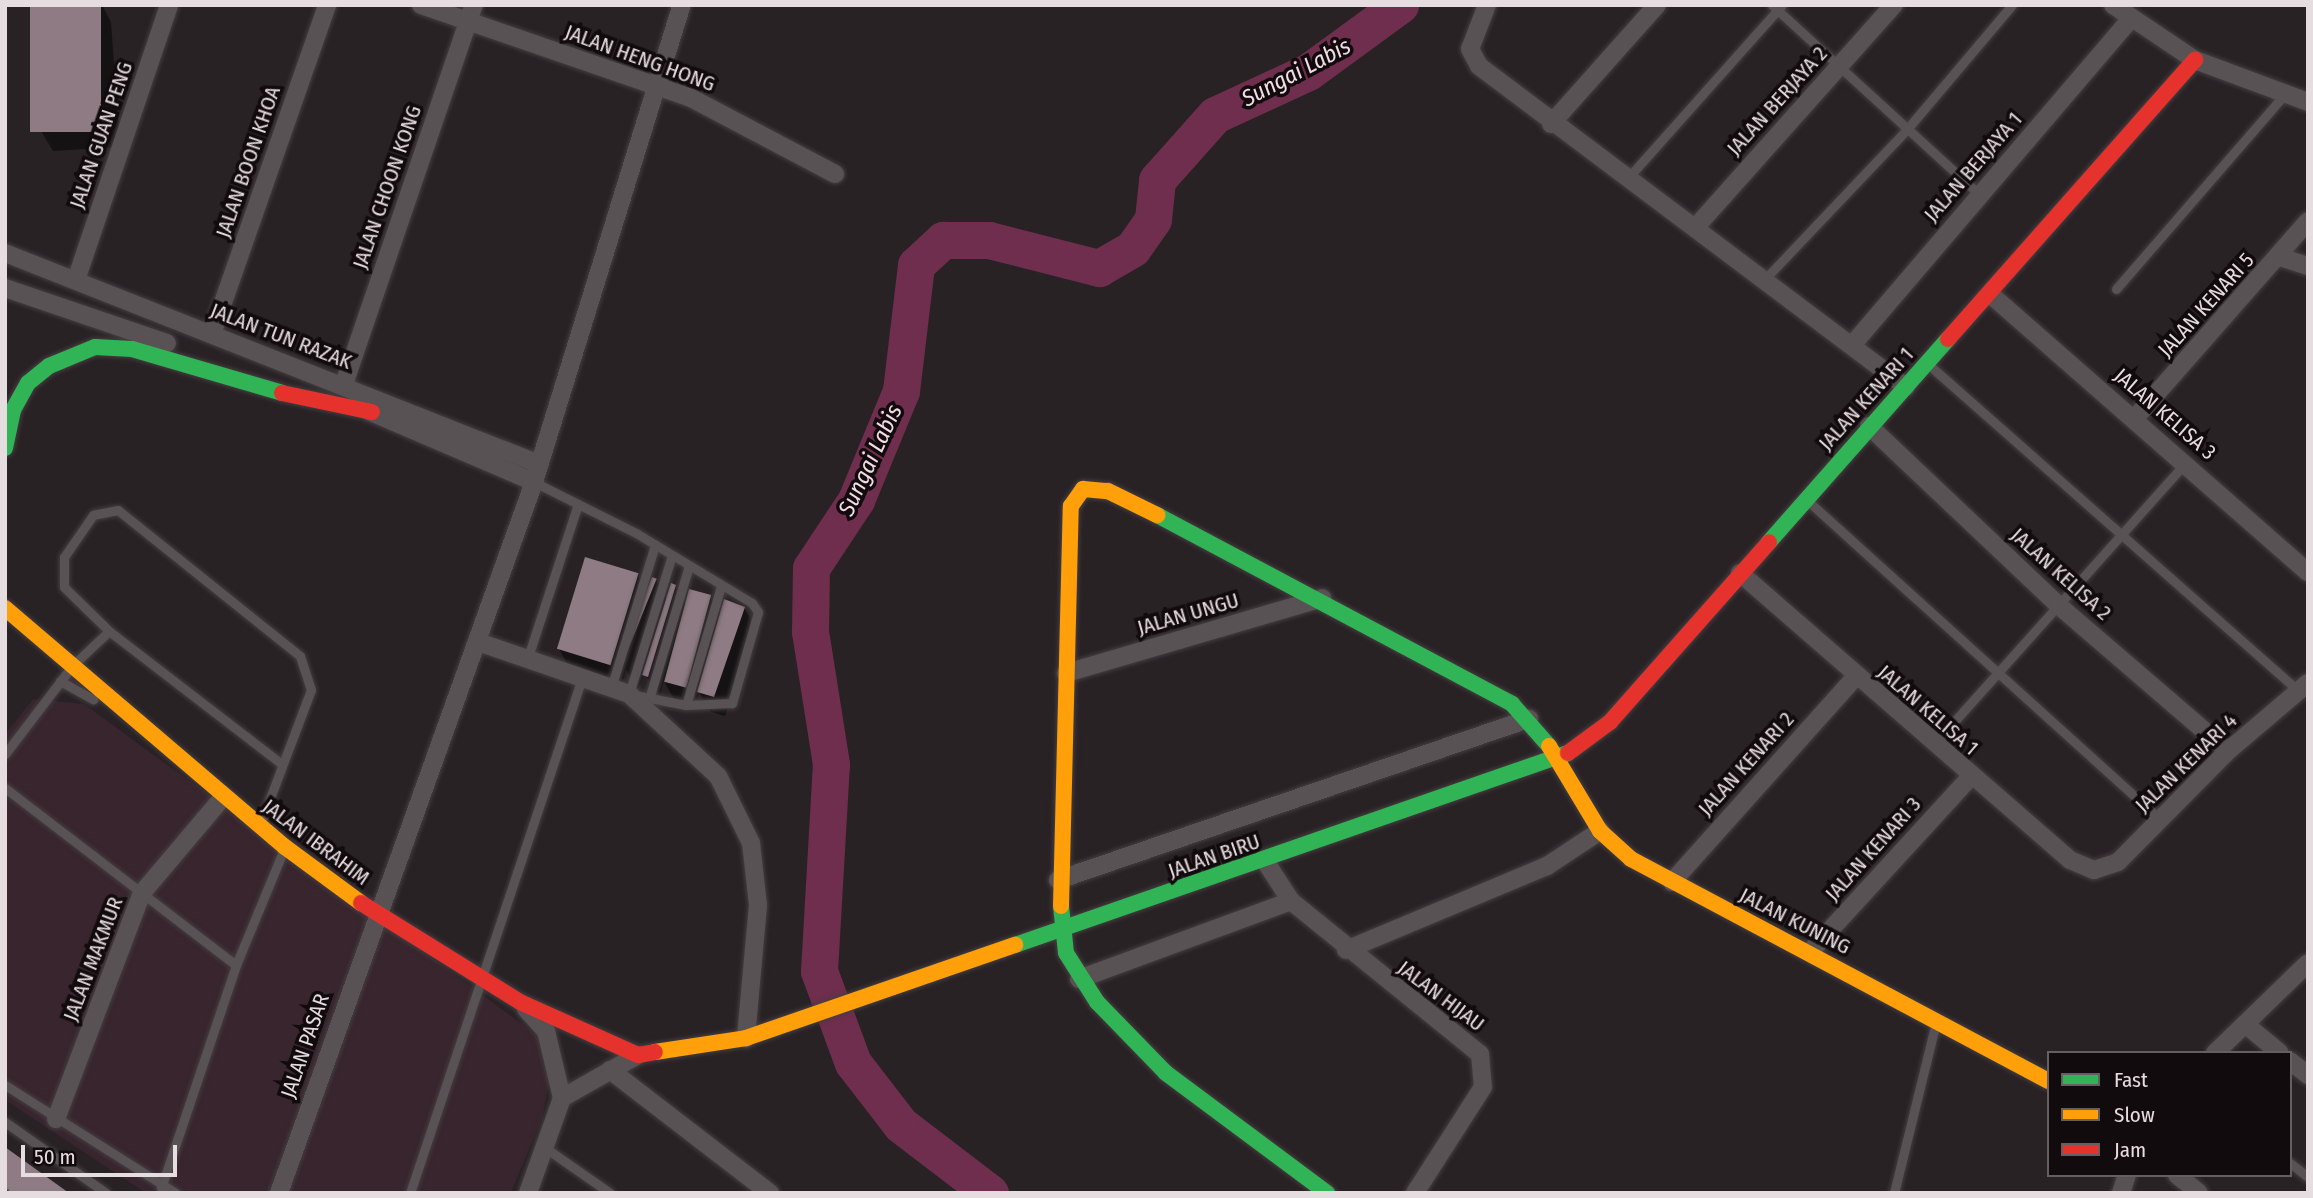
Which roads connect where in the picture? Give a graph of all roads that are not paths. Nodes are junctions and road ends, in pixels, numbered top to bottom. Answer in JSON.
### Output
{"nodes":[{"id":1,"x":169,"y":5,"type":"edge"},
{"id":2,"x":327,"y":5,"type":"edge"},
{"id":3,"x":421,"y":5,"type":"edge"},
{"id":4,"x":682,"y":5,"type":"edge"},
{"id":5,"x":1487,"y":5,"type":"edge"},
{"id":6,"x":1657,"y":5,"type":"edge"},
{"id":7,"x":1894,"y":5,"type":"edge"},
{"id":8,"x":2012,"y":5,"type":"edge"},
{"id":9,"x":2113,"y":5,"type":"edge"},
{"id":10,"x":1777,"y":7,"type":"edge"},
{"id":11,"x":471,"y":13,"type":"edge"},
{"id":12,"x":2129,"y":21,"type":"junction"},
{"id":13,"x":2195,"y":60,"type":"junction"},
{"id":14,"x":1838,"y":68,"type":"junction"},
{"id":15,"x":658,"y":86,"type":"junction"},
{"id":16,"x":2285,"y":94,"type":"junction"},
{"id":17,"x":2308,"y":102,"type":"edge"},
{"id":18,"x":1551,"y":124,"type":"junction"},
{"id":19,"x":1908,"y":128,"type":"junction"},
{"id":20,"x":835,"y":174,"type":"dead end"},
{"id":21,"x":1626,"y":181,"type":"junction"},
{"id":22,"x":1979,"y":194,"type":"junction"},
{"id":23,"x":2308,"y":221,"type":"edge"},
{"id":24,"x":1695,"y":228,"type":"junction"},
{"id":25,"x":5,"y":253,"type":"edge"},
{"id":26,"x":2280,"y":257,"type":"junction"},
{"id":27,"x":2308,"y":266,"type":"edge"},
{"id":28,"x":76,"y":280,"type":"junction"},
{"id":29,"x":1764,"y":280,"type":"junction"},
{"id":30,"x":5,"y":288,"type":"edge"},
{"id":31,"x":2116,"y":289,"type":"dead end"},
{"id":32,"x":1990,"y":294,"type":"junction"},
{"id":33,"x":212,"y":334,"type":"junction"},
{"id":34,"x":1853,"y":344,"type":"junction"},
{"id":35,"x":1927,"y":364,"type":"junction"},
{"id":36,"x":344,"y":384,"type":"junction"},
{"id":37,"x":1906,"y":387,"type":"junction"},
{"id":38,"x":372,"y":412,"type":"junction"},
{"id":39,"x":2135,"y":418,"type":"junction"},
{"id":40,"x":1869,"y":426,"type":"junction"},
{"id":41,"x":5,"y":448,"type":"edge"},
{"id":42,"x":2186,"y":462,"type":"junction"},
{"id":43,"x":539,"y":464,"type":"junction"},
{"id":44,"x":534,"y":482,"type":"junction"},
{"id":45,"x":1805,"y":498,"type":"junction"},
{"id":46,"x":578,"y":504,"type":"junction"},
{"id":47,"x":2126,"y":534,"type":"junction"},
{"id":48,"x":655,"y":545,"type":"junction"},
{"id":49,"x":672,"y":555,"type":"junction"},
{"id":50,"x":689,"y":566,"type":"junction"},
{"id":51,"x":2308,"y":572,"type":"edge"},
{"id":52,"x":1740,"y":573,"type":"junction"},
{"id":53,"x":721,"y":586,"type":"junction"},
{"id":54,"x":1322,"y":598,"type":"junction"},
{"id":55,"x":2057,"y":604,"type":"junction"},
{"id":56,"x":5,"y":608,"type":"edge"},
{"id":57,"x":109,"y":631,"type":"junction"},
{"id":58,"x":478,"y":642,"type":"junction"},
{"id":59,"x":527,"y":660,"type":"junction"},
{"id":60,"x":72,"y":666,"type":"junction"},
{"id":61,"x":1066,"y":674,"type":"junction"},
{"id":62,"x":1997,"y":674,"type":"junction"},
{"id":63,"x":1855,"y":677,"type":"junction"},
{"id":64,"x":582,"y":678,"type":"junction"},
{"id":65,"x":60,"y":681,"type":"junction"},
{"id":66,"x":2303,"y":687,"type":"edge"},
{"id":67,"x":611,"y":688,"type":"junction"},
{"id":68,"x":629,"y":694,"type":"junction"},
{"id":69,"x":649,"y":699,"type":"junction"},
{"id":70,"x":686,"y":705,"type":"junction"},
{"id":71,"x":1529,"y":719,"type":"junction"},
{"id":72,"x":1934,"y":745,"type":"junction"},
{"id":73,"x":2228,"y":751,"type":"junction"},
{"id":74,"x":5,"y":754,"type":"edge"},
{"id":75,"x":1560,"y":758,"type":"junction"},
{"id":76,"x":282,"y":764,"type":"junction"},
{"id":77,"x":1971,"y":776,"type":"junction"},
{"id":78,"x":5,"y":788,"type":"edge"},
{"id":79,"x":221,"y":799,"type":"junction"},
{"id":80,"x":2160,"y":819,"type":"junction"},
{"id":81,"x":259,"y":826,"type":"junction"},
{"id":82,"x":1600,"y":831,"type":"junction"},
{"id":83,"x":285,"y":847,"type":"junction"},
{"id":84,"x":1265,"y":861,"type":"junction"},
{"id":85,"x":2094,"y":870,"type":"joint"},
{"id":86,"x":1058,"y":880,"type":"junction"},
{"id":87,"x":1672,"y":882,"type":"junction"},
{"id":88,"x":142,"y":893,"type":"junction"},
{"id":89,"x":1291,"y":901,"type":"junction"},
{"id":90,"x":378,"y":916,"type":"junction"},
{"id":91,"x":1060,"y":931,"type":"junction"},
{"id":92,"x":1346,"y":950,"type":"junction"},
{"id":93,"x":1810,"y":952,"type":"junction"},
{"id":94,"x":2308,"y":963,"type":"edge"},
{"id":95,"x":236,"y":965,"type":"junction"},
{"id":96,"x":480,"y":978,"type":"junction"},
{"id":97,"x":1079,"y":979,"type":"junction"},
{"id":98,"x":520,"y":1002,"type":"junction"},
{"id":99,"x":1937,"y":1017,"type":"junction"},
{"id":100,"x":2245,"y":1024,"type":"junction"},
{"id":101,"x":746,"y":1038,"type":"junction"},
{"id":102,"x":2217,"y":1051,"type":"edge"},
{"id":103,"x":2278,"y":1051,"type":"edge"},
{"id":104,"x":638,"y":1055,"type":"junction"},
{"id":105,"x":2292,"y":1063,"type":"edge"},
{"id":106,"x":610,"y":1070,"type":"junction"},
{"id":107,"x":2308,"y":1075,"type":"edge"},
{"id":108,"x":2047,"y":1080,"type":"edge"},
{"id":109,"x":5,"y":1085,"type":"edge"},
{"id":110,"x":562,"y":1098,"type":"junction"},
{"id":111,"x":56,"y":1119,"type":"junction"},
{"id":112,"x":5,"y":1122,"type":"edge"},
{"id":113,"x":544,"y":1147,"type":"junction"},
{"id":114,"x":2292,"y":1165,"type":"edge"},
{"id":115,"x":2180,"y":1177,"type":"edge"},
{"id":116,"x":2308,"y":1177,"type":"edge"},
{"id":117,"x":161,"y":1188,"type":"junction"},
{"id":118,"x":282,"y":1191,"type":"edge"},
{"id":119,"x":106,"y":1193,"type":"edge"},
{"id":120,"x":176,"y":1193,"type":"edge"},
{"id":121,"x":410,"y":1193,"type":"edge"},
{"id":122,"x":528,"y":1193,"type":"edge"},
{"id":123,"x":610,"y":1193,"type":"edge"},
{"id":124,"x":770,"y":1193,"type":"edge"},
{"id":125,"x":1327,"y":1193,"type":"edge"},
{"id":126,"x":1415,"y":1193,"type":"edge"},
{"id":127,"x":1894,"y":1193,"type":"edge"},
{"id":128,"x":2199,"y":1193,"type":"edge"}],
"edges":[{"from":1,"to":28,"type":"street","name":"JALAN GUAN PENG"},
{"from":2,"to":33,"type":"street","name":"JALAN BOON KHOA"},
{"from":3,"to":11,"type":"street","name":"JALAN HENG HONG"},
{"from":4,"to":15,"type":"street","name":"JALAN PASAR"},
{"from":5,"to":18,"type":"street"},
{"from":6,"to":18,"type":"street"},
{"from":7,"to":14,"type":"street","name":"JALAN BERJAYA 2"},
{"from":8,"to":19,"type":"lane"},
{"from":9,"to":12,"type":"street"},
{"from":10,"to":14,"type":"lane"},
{"from":10,"to":21,"type":"lane"},
{"from":11,"to":15,"type":"street","name":"JALAN HENG HONG"},
{"from":11,"to":36,"type":"street","name":"JALAN CHOON KONG"},
{"from":12,"to":13,"type":"street"},
{"from":12,"to":22,"type":"street","name":"JALAN BERJAYA 1"},
{"from":13,"to":16,"type":"street"},
{"from":13,"to":32,"type":"main road","name":"JALAN KENARI 1"},
{"from":14,"to":19,"type":"lane"},
{"from":14,"to":24,"type":"street","name":"JALAN BERJAYA 2"},
{"from":15,"to":20,"type":"street","name":"JALAN HENG HONG"},
{"from":15,"to":43,"type":"street","name":"JALAN PASAR"},
{"from":16,"to":17,"type":"street"},
{"from":16,"to":31,"type":"lane"},
{"from":18,"to":21,"type":"street"},
{"from":19,"to":22,"type":"lane"},
{"from":19,"to":29,"type":"lane"},
{"from":21,"to":24,"type":"street"},
{"from":22,"to":34,"type":"street","name":"JALAN BERJAYA 1"},
{"from":23,"to":26,"type":"street","name":"JALAN KENARI 5"},
{"from":24,"to":29,"type":"street"},
{"from":25,"to":28,"type":"street","name":"JALAN TUN RAZAK"},
{"from":26,"to":27,"type":"street"},
{"from":26,"to":39,"type":"street","name":"JALAN KENARI 5"},
{"from":28,"to":33,"type":"street","name":"JALAN TUN RAZAK"},
{"from":29,"to":34,"type":"street"},
{"from":30,"to":38,"type":"street","name":"JALAN TUN RAZAK"},
{"from":32,"to":35,"type":"main road","name":"JALAN KENARI 1"},
{"from":32,"to":39,"type":"street","name":"JALAN KELISA 3"},
{"from":33,"to":36,"type":"street","name":"JALAN TUN RAZAK"},
{"from":34,"to":37,"type":"street"},
{"from":35,"to":37,"type":"main road","name":"JALAN KENARI 1"},
{"from":35,"to":47,"type":"lane"},
{"from":36,"to":43,"type":"street","name":"JALAN TUN RAZAK"},
{"from":37,"to":40,"type":"main road","name":"JALAN KENARI 1"},
{"from":38,"to":41,"type":"main road"},
{"from":38,"to":44,"type":"street","name":"JALAN TUN RAZAK"},
{"from":39,"to":42,"type":"street","name":"JALAN KELISA 3"},
{"from":40,"to":45,"type":"main road","name":"JALAN KENARI 1"},
{"from":40,"to":55,"type":"street","name":"JALAN KELISA 2"},
{"from":42,"to":47,"type":"lane"},
{"from":42,"to":51,"type":"street","name":"JALAN KELISA 3"},
{"from":43,"to":44,"type":"street","name":"JALAN PASAR"},
{"from":44,"to":46,"type":"lane"},
{"from":44,"to":58,"type":"street","name":"JALAN PASAR"},
{"from":45,"to":52,"type":"main road","name":"JALAN KENARI 1"},
{"from":45,"to":62,"type":"lane"},
{"from":46,"to":48,"type":"lane"},
{"from":46,"to":59,"type":"lane"},
{"from":47,"to":55,"type":"lane"},
{"from":47,"to":66,"type":"lane"},
{"from":48,"to":49,"type":"lane"},
{"from":48,"to":67,"type":"lane"},
{"from":49,"to":50,"type":"lane"},
{"from":49,"to":68,"type":"lane"},
{"from":50,"to":53,"type":"lane"},
{"from":50,"to":69,"type":"lane"},
{"from":52,"to":63,"type":"street","name":"JALAN KELISA 1"},
{"from":52,"to":75,"type":"main road","name":"JALAN KENARI 1"},
{"from":53,"to":70,"type":"lane"},
{"from":53,"to":70,"type":"lane"},
{"from":54,"to":61,"type":"street","name":"JALAN UNGU"},
{"from":54,"to":61,"type":"main road","name":"JALAN KUNING"},
{"from":54,"to":71,"type":"main road","name":"JALAN KUNING"},
{"from":55,"to":62,"type":"lane"},
{"from":55,"to":73,"type":"street","name":"JALAN KELISA 2"},
{"from":56,"to":60,"type":"main road","name":"JALAN IBRAHIM"},
{"from":57,"to":60,"type":"lane"},
{"from":57,"to":76,"type":"lane"},
{"from":57,"to":76,"type":"lane"},
{"from":58,"to":59,"type":"street"},
{"from":58,"to":90,"type":"street","name":"JALAN PASAR"},
{"from":59,"to":64,"type":"street"},
{"from":60,"to":65,"type":"lane"},
{"from":60,"to":79,"type":"main road","name":"JALAN IBRAHIM"},
{"from":61,"to":86,"type":"main road"},
{"from":62,"to":72,"type":"lane"},
{"from":62,"to":80,"type":"lane"},
{"from":63,"to":72,"type":"street","name":"JALAN KELISA 1"},
{"from":63,"to":87,"type":"street","name":"JALAN KENARI 2"},
{"from":64,"to":67,"type":"street"},
{"from":64,"to":96,"type":"lane"},
{"from":65,"to":74,"type":"lane"},
{"from":65,"to":79,"type":"lane"},
{"from":66,"to":73,"type":"street","name":"JALAN KENARI 4"},
{"from":67,"to":68,"type":"street"},
{"from":68,"to":69,"type":"lane"},
{"from":68,"to":101,"type":"street"},
{"from":69,"to":70,"type":"lane"},
{"from":71,"to":75,"type":"main road","name":"JALAN KUNING"},
{"from":71,"to":86,"type":"street"},
{"from":72,"to":77,"type":"street","name":"JALAN KELISA 1"},
{"from":73,"to":80,"type":"street","name":"JALAN KENARI 4"},
{"from":75,"to":82,"type":"main road","name":"JALAN KUNING"},
{"from":75,"to":84,"type":"main road","name":"JALAN BIRU"},
{"from":76,"to":81,"type":"lane"},
{"from":77,"to":85,"type":"street","name":"JALAN KELISA 1"},
{"from":77,"to":93,"type":"street","name":"JALAN KENARI 3"},
{"from":78,"to":88,"type":"lane"},
{"from":79,"to":81,"type":"main road","name":"JALAN IBRAHIM"},
{"from":79,"to":88,"type":"street","name":"JALAN MAKMUR"},
{"from":80,"to":85,"type":"street","name":"JALAN KENARI 4"},
{"from":81,"to":83,"type":"main road","name":"JALAN IBRAHIM"},
{"from":82,"to":87,"type":"main road","name":"JALAN KUNING"},
{"from":82,"to":92,"type":"street"},
{"from":83,"to":90,"type":"main road","name":"JALAN IBRAHIM"},
{"from":83,"to":95,"type":"lane"},
{"from":84,"to":89,"type":"street","name":"JALAN HIJAU"},
{"from":84,"to":91,"type":"main road","name":"JALAN BIRU"},
{"from":86,"to":91,"type":"main road"},
{"from":87,"to":93,"type":"main road","name":"JALAN KUNING"},
{"from":88,"to":95,"type":"lane"},
{"from":88,"to":111,"type":"street","name":"JALAN MAKMUR"},
{"from":89,"to":92,"type":"street","name":"JALAN HIJAU"},
{"from":89,"to":97,"type":"street"},
{"from":90,"to":96,"type":"main road","name":"JALAN IBRAHIM"},
{"from":90,"to":118,"type":"street","name":"JALAN PASAR"},
{"from":91,"to":97,"type":"main road"},
{"from":91,"to":101,"type":"main road","name":"JALAN BIRU"},
{"from":92,"to":126,"type":"street","name":"JALAN HIJAU"},
{"from":93,"to":99,"type":"main road","name":"JALAN KUNING"},
{"from":94,"to":100,"type":"street"},
{"from":95,"to":117,"type":"lane"},
{"from":96,"to":98,"type":"main road","name":"JALAN IBRAHIM"},
{"from":96,"to":121,"type":"lane"},
{"from":97,"to":125,"type":"main road"},
{"from":98,"to":104,"type":"main road","name":"JALAN IBRAHIM"},
{"from":98,"to":110,"type":"street"},
{"from":99,"to":108,"type":"main road","name":"JALAN KUNING"},
{"from":99,"to":127,"type":"lane"},
{"from":100,"to":102,"type":"street"},
{"from":100,"to":103,"type":"street"},
{"from":101,"to":104,"type":"main road"},
{"from":104,"to":106,"type":"street"},
{"from":105,"to":107,"type":"street"},
{"from":106,"to":110,"type":"street"},
{"from":106,"to":124,"type":"street"},
{"from":109,"to":111,"type":"lane"},
{"from":110,"to":113,"type":"street"},
{"from":111,"to":117,"type":"lane"},
{"from":112,"to":119,"type":"lane"},
{"from":113,"to":122,"type":"street"},
{"from":113,"to":123,"type":"lane"},
{"from":114,"to":116,"type":"lane"},
{"from":115,"to":128,"type":"street"},
{"from":117,"to":120,"type":"lane"}]}
